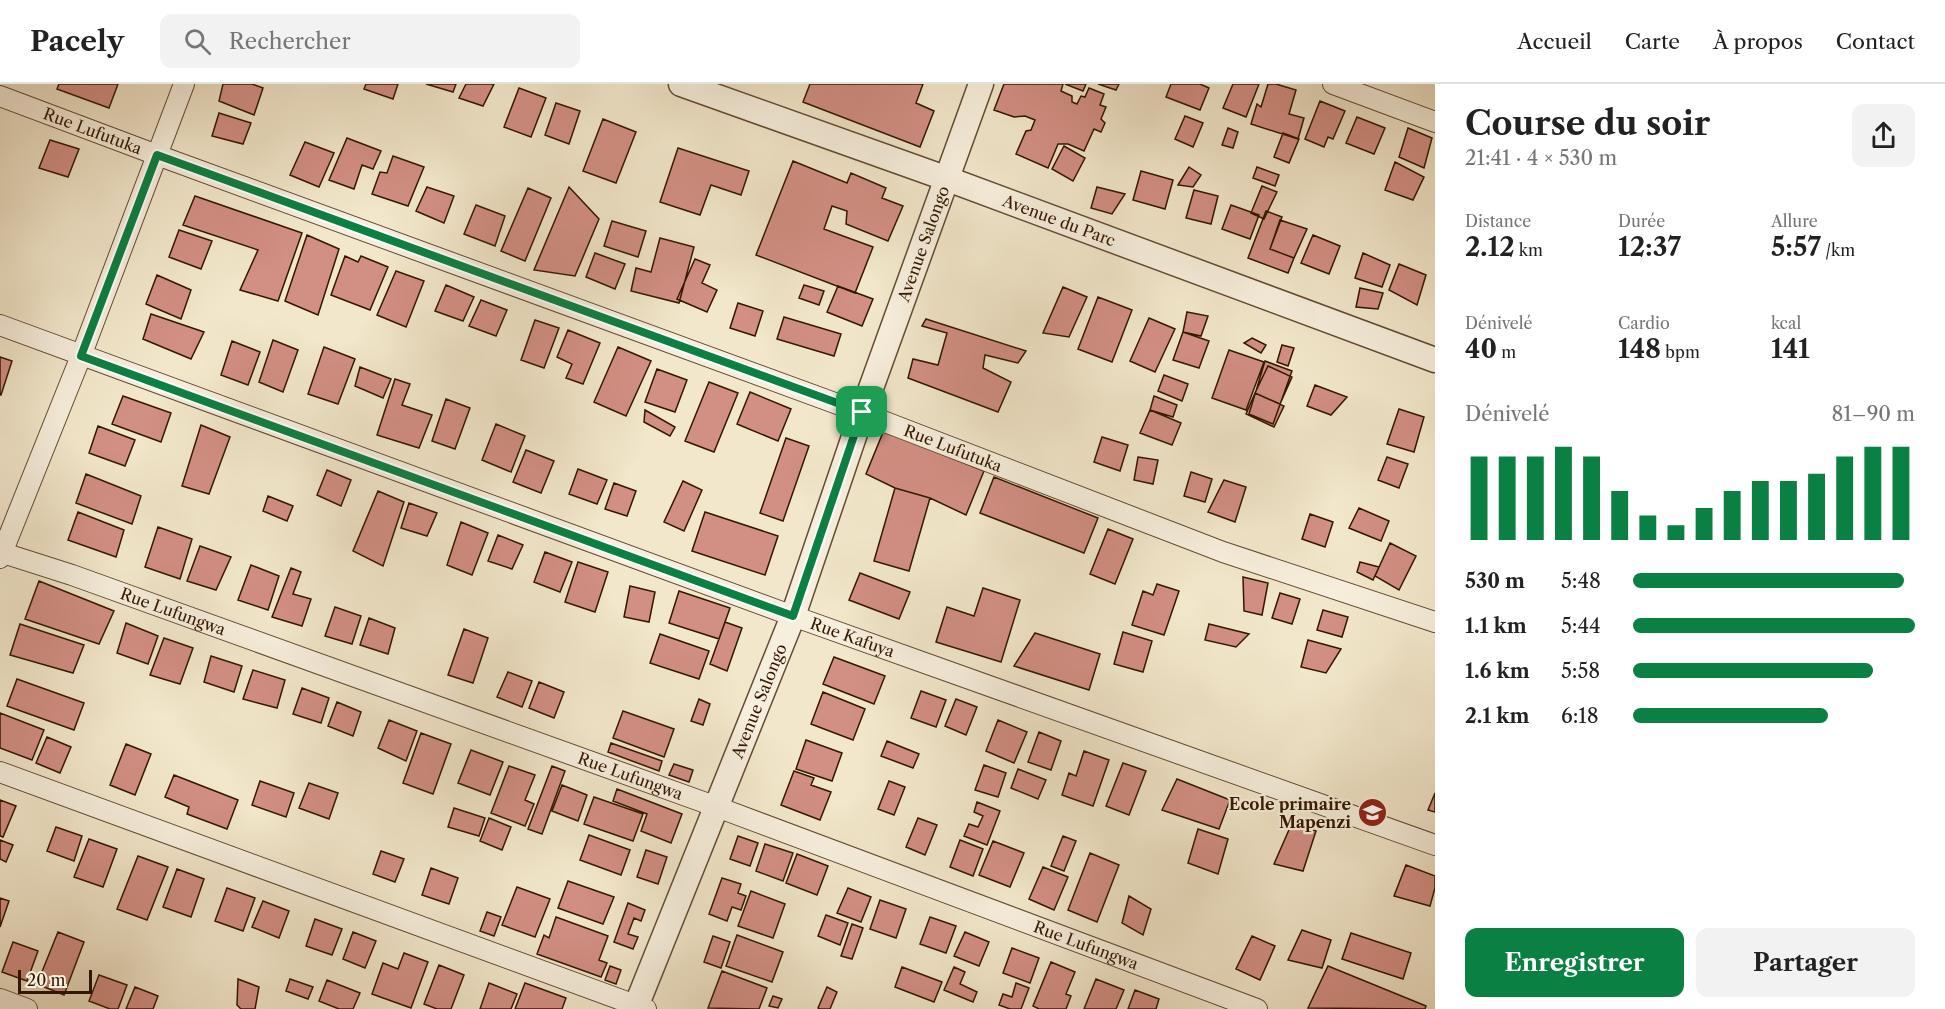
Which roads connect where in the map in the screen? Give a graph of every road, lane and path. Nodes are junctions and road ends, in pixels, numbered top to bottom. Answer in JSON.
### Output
{"nodes":[{"id":1,"x":184,"y":84,"type":"edge"},
{"id":2,"x":681,"y":84,"type":"edge"},
{"id":3,"x":981,"y":84,"type":"edge"},
{"id":4,"x":1333,"y":84,"type":"edge"},
{"id":5,"x":0,"y":96,"type":"edge"},
{"id":6,"x":1435,"y":122,"type":"edge"},
{"id":7,"x":157,"y":155,"type":"junction"},
{"id":8,"x":945,"y":178,"type":"junction"},
{"id":9,"x":0,"y":325,"type":"edge"},
{"id":10,"x":81,"y":356,"type":"junction"},
{"id":11,"x":1435,"y":360,"type":"edge"},
{"id":12,"x":862,"y":412,"type":"junction"},
{"id":13,"x":1,"y":554,"type":"edge"},
{"id":14,"x":793,"y":616,"type":"junction"},
{"id":15,"x":1435,"y":622,"type":"edge"},
{"id":16,"x":0,"y":772,"type":"edge"},
{"id":17,"x":717,"y":807,"type":"junction"},
{"id":18,"x":1435,"y":845,"type":"edge"},
{"id":19,"x":0,"y":999,"type":"edge"},
{"id":20,"x":639,"y":1008,"type":"edge"},
{"id":21,"x":27,"y":1009,"type":"edge"},
{"id":22,"x":1257,"y":1009,"type":"edge"}],
"edges":[{"from":1,"to":7,"type":"street"},
{"from":2,"to":8,"type":"street","name":"Avenue du Parc"},
{"from":3,"to":8,"type":"street","name":"Avenue Salongo"},
{"from":4,"to":6,"type":"street"},
{"from":5,"to":7,"type":"street","name":"Rue Lufutuka"},
{"from":7,"to":10,"type":"street"},
{"from":7,"to":12,"type":"street","name":"Rue Lufutuka"},
{"from":8,"to":11,"type":"street","name":"Avenue du Parc"},
{"from":8,"to":12,"type":"street","name":"Avenue Salongo"},
{"from":9,"to":10,"type":"street","name":"Rue Kafuya"},
{"from":10,"to":13,"type":"street"},
{"from":10,"to":14,"type":"street","name":"Rue Kafuya"},
{"from":12,"to":14,"type":"street","name":"Avenue Salongo"},
{"from":12,"to":15,"type":"street","name":"Rue Lufutuka"},
{"from":13,"to":17,"type":"street","name":"Rue Lufungwa"},
{"from":14,"to":17,"type":"street","name":"Avenue Salongo"},
{"from":14,"to":18,"type":"street","name":"Rue Kafuya"},
{"from":16,"to":20,"type":"street"},
{"from":17,"to":20,"type":"street","name":"Avenue Salongo"},
{"from":17,"to":22,"type":"street","name":"Rue Lufungwa"},
{"from":19,"to":21,"type":"street"}]}
